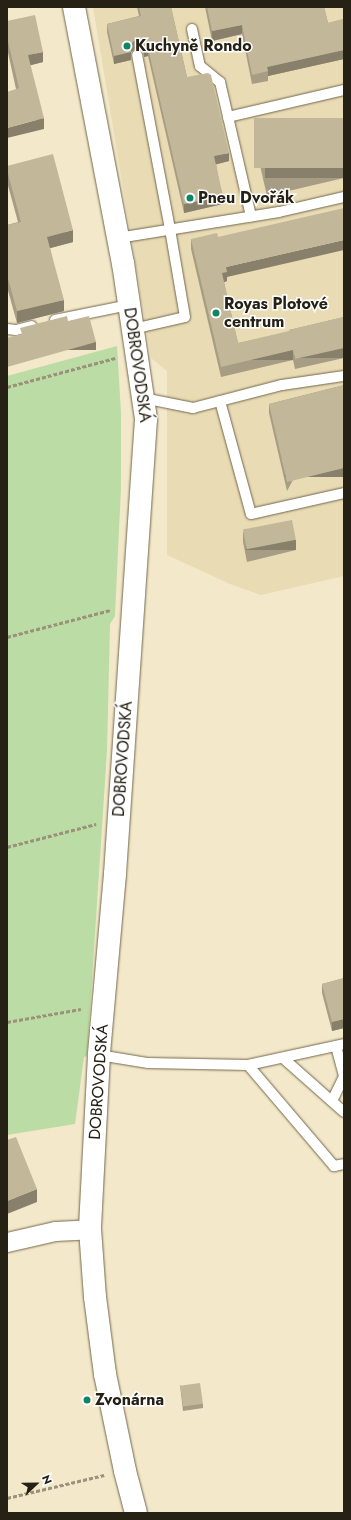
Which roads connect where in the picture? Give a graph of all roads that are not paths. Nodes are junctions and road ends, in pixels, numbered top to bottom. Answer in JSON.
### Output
{"nodes":[{"id":1,"x":74,"y":7,"type":"edge"},
{"id":2,"x":192,"y":29,"type":"dead end"},
{"id":3,"x":137,"y":55,"type":"dead end"},
{"id":4,"x":344,"y":90,"type":"edge"},
{"id":5,"x":228,"y":117,"type":"junction"},
{"id":6,"x":344,"y":197,"type":"edge"},
{"id":7,"x":251,"y":216,"type":"junction"},
{"id":8,"x":170,"y":229,"type":"junction"},
{"id":9,"x":118,"y":238,"type":"junction"},
{"id":10,"x":129,"y":305,"type":"junction"},
{"id":11,"x":7,"y":328,"type":"edge"},
{"id":12,"x":133,"y":329,"type":"junction"},
{"id":13,"x":344,"y":376,"type":"edge"},
{"id":14,"x":143,"y":398,"type":"junction"},
{"id":15,"x":220,"y":401,"type":"junction"},
{"id":16,"x":344,"y":493,"type":"edge"},
{"id":17,"x":340,"y":1045,"type":"edge"},
{"id":18,"x":99,"y":1055,"type":"junction"},
{"id":19,"x":283,"y":1058,"type":"junction"},
{"id":20,"x":248,"y":1065,"type":"junction"},
{"id":21,"x":332,"y":1101,"type":"junction"},
{"id":22,"x":344,"y":1112,"type":"edge"},
{"id":23,"x":344,"y":1164,"type":"edge"},
{"id":24,"x":81,"y":1229,"type":"junction"},
{"id":25,"x":7,"y":1242,"type":"edge"},
{"id":26,"x":136,"y":1513,"type":"edge"}],
"edges":[{"from":1,"to":9,"type":"street","name":"DOBROVODSKÁ"},
{"from":2,"to":5,"type":"lane"},
{"from":3,"to":8,"type":"lane"},
{"from":4,"to":5,"type":"lane"},
{"from":5,"to":7,"type":"lane"},
{"from":6,"to":7,"type":"lane"},
{"from":7,"to":8,"type":"lane"},
{"from":8,"to":9,"type":"lane"},
{"from":8,"to":12,"type":"lane"},
{"from":9,"to":10,"type":"street","name":"DOBROVODSKÁ"},
{"from":10,"to":11,"type":"lane"},
{"from":10,"to":12,"type":"street","name":"DOBROVODSKÁ"},
{"from":12,"to":14,"type":"street","name":"DOBROVODSKÁ"},
{"from":13,"to":15,"type":"lane"},
{"from":14,"to":15,"type":"lane"},
{"from":14,"to":18,"type":"street","name":"DOBROVODSKÁ"},
{"from":15,"to":16,"type":"lane"},
{"from":17,"to":19,"type":"lane"},
{"from":17,"to":21,"type":"lane"},
{"from":18,"to":20,"type":"lane"},
{"from":18,"to":24,"type":"street","name":"DOBROVODSKÁ"},
{"from":19,"to":20,"type":"lane"},
{"from":19,"to":21,"type":"lane"},
{"from":20,"to":23,"type":"lane"},
{"from":21,"to":22,"type":"lane"},
{"from":24,"to":25,"type":"street"},
{"from":24,"to":26,"type":"street","name":"DOBROVODSKÁ"}]}
